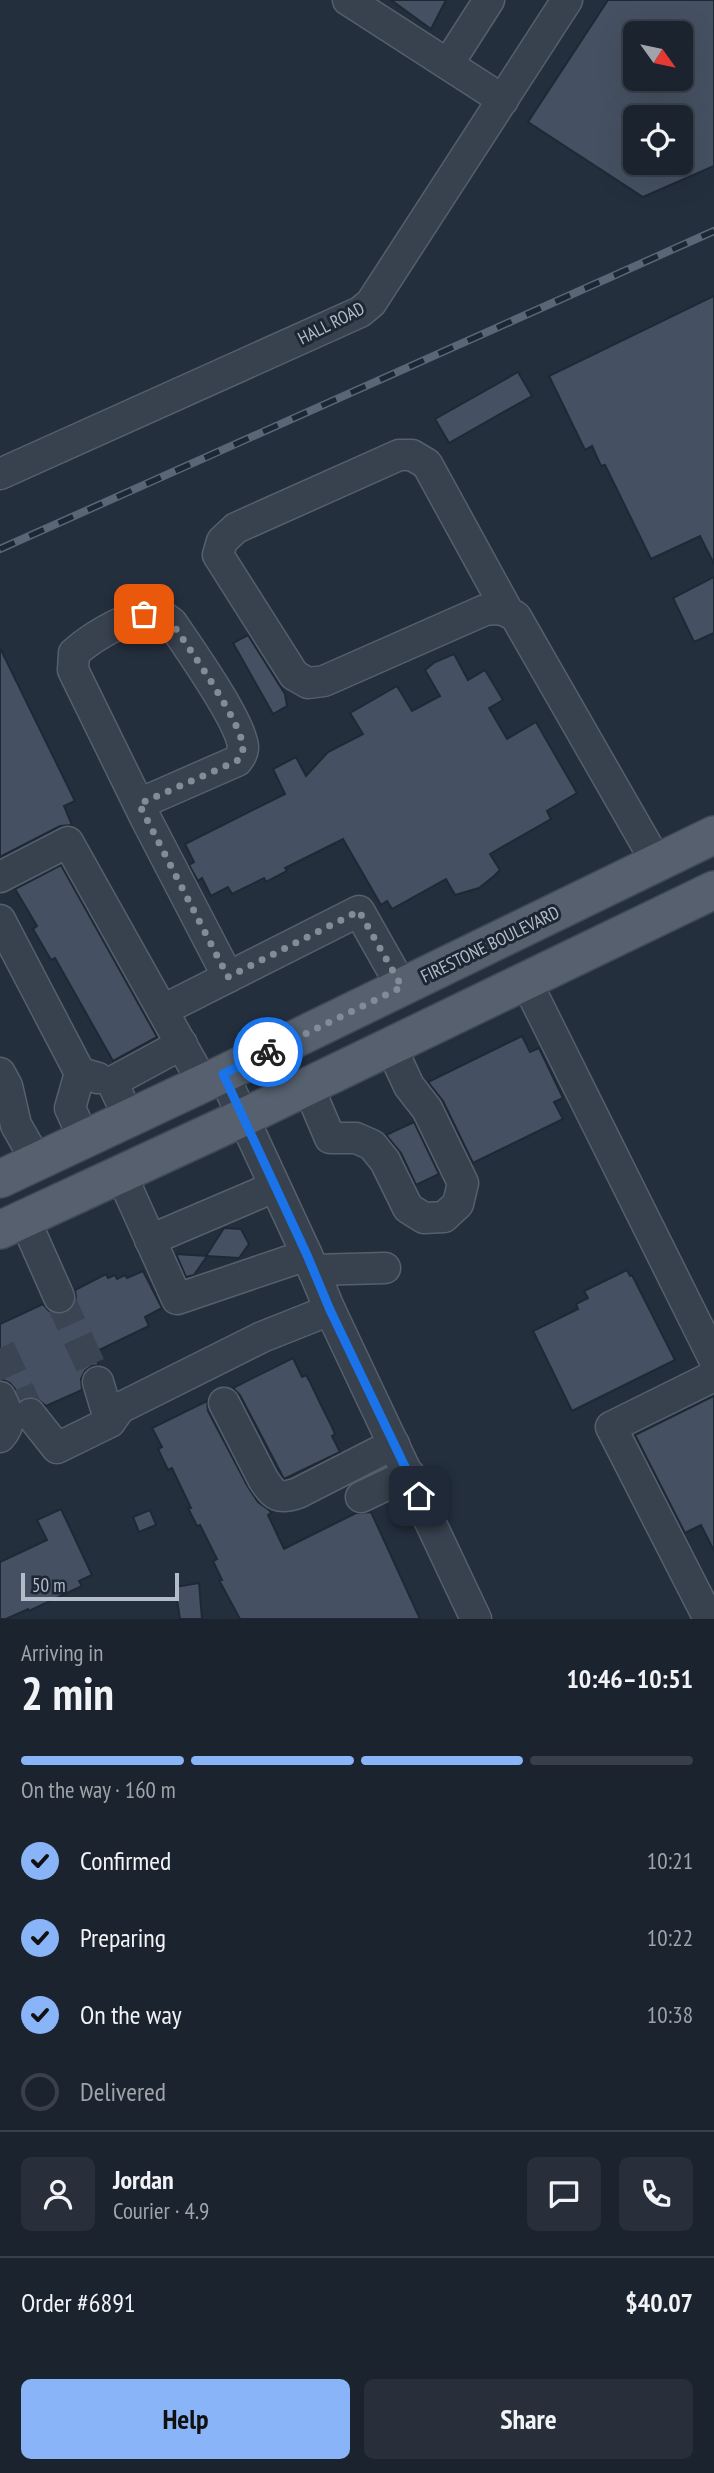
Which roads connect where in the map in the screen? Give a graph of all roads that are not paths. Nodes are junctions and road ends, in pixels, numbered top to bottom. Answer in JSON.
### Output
{"nodes":[{"id":1,"x":348,"y":0,"type":"edge"},
{"id":2,"x":489,"y":0,"type":"edge"},
{"id":3,"x":567,"y":0,"type":"edge"},
{"id":4,"x":448,"y":64,"type":"junction"},
{"id":5,"x":503,"y":100,"type":"junction"},
{"id":6,"x":0,"y":474,"type":"edge"},
{"id":7,"x":507,"y":610,"type":"junction"},
{"id":8,"x":139,"y":804,"type":"junction"},
{"id":9,"x":714,"y":835,"type":"edge"},
{"id":10,"x":657,"y":863,"type":"junction"},
{"id":11,"x":0,"y":877,"type":"edge"},
{"id":12,"x":714,"y":890,"type":"edge"},
{"id":13,"x":0,"y":920,"type":"edge"},
{"id":14,"x":228,"y":977,"type":"junction"},
{"id":15,"x":525,"y":979,"type":"junction"},
{"id":16,"x":402,"y":987,"type":"junction"},
{"id":17,"x":163,"y":1010,"type":"junction"},
{"id":18,"x":182,"y":1044,"type":"junction"},
{"id":19,"x":390,"y":1045,"type":"junction"},
{"id":20,"x":0,"y":1073,"type":"edge"},
{"id":21,"x":80,"y":1073,"type":"junction"},
{"id":22,"x":213,"y":1079,"type":"junction"},
{"id":23,"x":111,"y":1082,"type":"junction"},
{"id":24,"x":308,"y":1086,"type":"junction"},
{"id":25,"x":244,"y":1116,"type":"junction"},
{"id":26,"x":130,"y":1118,"type":"junction"},
{"id":27,"x":84,"y":1139,"type":"junction"},
{"id":28,"x":37,"y":1162,"type":"junction"},
{"id":29,"x":120,"y":1172,"type":"junction"},
{"id":30,"x":0,"y":1179,"type":"edge"},
{"id":31,"x":274,"y":1187,"type":"junction"},
{"id":32,"x":12,"y":1224,"type":"edge"},
{"id":33,"x":150,"y":1240,"type":"junction"},
{"id":34,"x":310,"y":1262,"type":"junction"},
{"id":35,"x":385,"y":1268,"type":"dead end"},
{"id":36,"x":58,"y":1297,"type":"tunnel mouth"},
{"id":37,"x":330,"y":1310,"type":"junction"},
{"id":38,"x":714,"y":1359,"type":"edge"},
{"id":39,"x":714,"y":1376,"type":"edge"},
{"id":40,"x":98,"y":1382,"type":"tunnel mouth"},
{"id":41,"x":0,"y":1397,"type":"tunnel mouth"},
{"id":42,"x":224,"y":1403,"type":"dead end"},
{"id":43,"x":30,"y":1414,"type":"tunnel mouth"},
{"id":44,"x":110,"y":1422,"type":"junction"},
{"id":45,"x":0,"y":1437,"type":"edge"},
{"id":46,"x":394,"y":1444,"type":"junction"},
{"id":47,"x":409,"y":1474,"type":"junction"},
{"id":48,"x":361,"y":1497,"type":"dead end"},
{"id":49,"x":476,"y":1619,"type":"edge"},
{"id":50,"x":709,"y":1619,"type":"edge"}],
"edges":[{"from":1,"to":4,"type":"street"},
{"from":2,"to":4,"type":"street"},
{"from":3,"to":5,"type":"street","name":"HALL ROAD"},
{"from":4,"to":5,"type":"street"},
{"from":5,"to":6,"type":"street","name":"HALL ROAD"},
{"from":7,"to":7,"type":"street"},
{"from":7,"to":10,"type":"street"},
{"from":8,"to":8,"type":"street"},
{"from":8,"to":14,"type":"street"},
{"from":9,"to":10,"type":"main road","name":"FIRESTONE BOULEVARD"},
{"from":10,"to":16,"type":"main road","name":"FIRESTONE BOULEVARD"},
{"from":11,"to":17,"type":"street"},
{"from":12,"to":15,"type":"main road"},
{"from":13,"to":21,"type":"street"},
{"from":14,"to":16,"type":"street"},
{"from":14,"to":17,"type":"street"},
{"from":15,"to":19,"type":"main road"},
{"from":15,"to":38,"type":"street"},
{"from":16,"to":22,"type":"main road","name":"FIRESTONE BOULEVARD"},
{"from":17,"to":18,"type":"street"},
{"from":18,"to":22,"type":"street"},
{"from":18,"to":23,"type":"street"},
{"from":19,"to":24,"type":"main road"},
{"from":19,"to":24,"type":"street"},
{"from":20,"to":28,"type":"street"},
{"from":21,"to":23,"type":"street"},
{"from":21,"to":27,"type":"street"},
{"from":22,"to":25,"type":"street"},
{"from":22,"to":26,"type":"main road","name":"FIRESTONE BOULEVARD"},
{"from":23,"to":26,"type":"street"},
{"from":24,"to":25,"type":"main road"},
{"from":25,"to":29,"type":"main road"},
{"from":25,"to":31,"type":"street"},
{"from":26,"to":27,"type":"main road","name":"FIRESTONE BOULEVARD"},
{"from":27,"to":28,"type":"main road","name":"FIRESTONE BOULEVARD"},
{"from":28,"to":30,"type":"main road","name":"FIRESTONE BOULEVARD"},
{"from":29,"to":32,"type":"main road"},
{"from":29,"to":33,"type":"street"},
{"from":31,"to":33,"type":"street"},
{"from":31,"to":34,"type":"street"},
{"from":32,"to":36,"type":"street"},
{"from":33,"to":34,"type":"street"},
{"from":34,"to":35,"type":"street"},
{"from":34,"to":37,"type":"street"},
{"from":37,"to":44,"type":"street"},
{"from":37,"to":46,"type":"street"},
{"from":39,"to":50,"type":"street"},
{"from":40,"to":44,"type":"street"},
{"from":41,"to":45,"type":"street"},
{"from":42,"to":46,"type":"street"},
{"from":43,"to":44,"type":"street"},
{"from":46,"to":47,"type":"street"},
{"from":47,"to":48,"type":"street"},
{"from":47,"to":49,"type":"street"}]}
